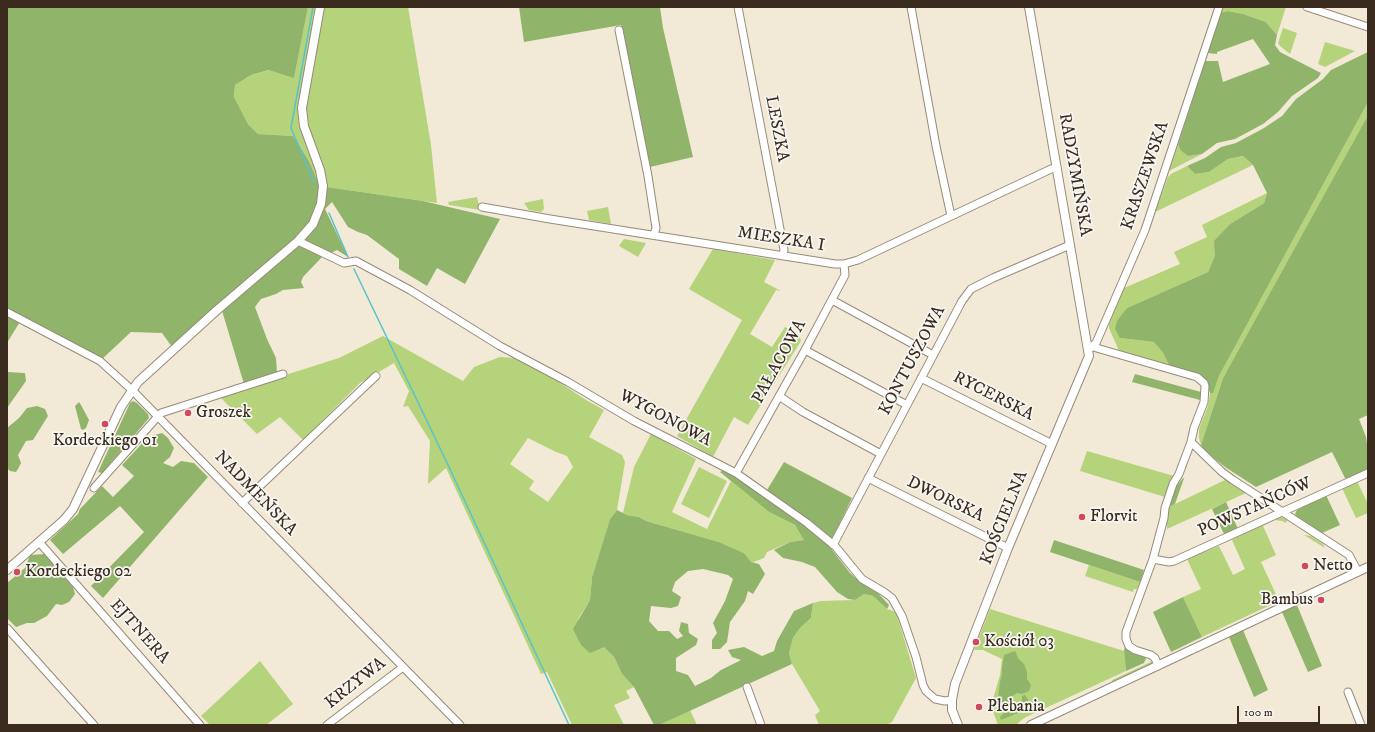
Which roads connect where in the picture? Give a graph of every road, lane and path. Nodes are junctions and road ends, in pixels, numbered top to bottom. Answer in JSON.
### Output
{"nodes":[{"id":1,"x":320,"y":7,"type":"edge"},
{"id":2,"x":738,"y":7,"type":"edge"},
{"id":3,"x":911,"y":7,"type":"edge"},
{"id":4,"x":1029,"y":7,"type":"edge"},
{"id":5,"x":1219,"y":7,"type":"edge"},
{"id":6,"x":1307,"y":7,"type":"edge"},
{"id":7,"x":1368,"y":27,"type":"edge"},
{"id":8,"x":619,"y":30,"type":"dead end"},
{"id":9,"x":1058,"y":168,"type":"junction"},
{"id":10,"x":482,"y":207,"type":"dead end"},
{"id":11,"x":951,"y":216,"type":"junction"},
{"id":12,"x":654,"y":235,"type":"junction"},
{"id":13,"x":298,"y":241,"type":"junction"},
{"id":14,"x":1070,"y":246,"type":"junction"},
{"id":15,"x":783,"y":256,"type":"junction"},
{"id":16,"x":844,"y":264,"type":"junction"},
{"id":17,"x":832,"y":300,"type":"junction"},
{"id":18,"x":7,"y":312,"type":"edge"},
{"id":19,"x":1091,"y":348,"type":"junction"},
{"id":20,"x":805,"y":350,"type":"junction"},
{"id":21,"x":933,"y":355,"type":"junction"},
{"id":22,"x":283,"y":374,"type":"dead end"},
{"id":23,"x":376,"y":376,"type":"dead end"},
{"id":24,"x":921,"y":378,"type":"junction"},
{"id":25,"x":132,"y":390,"type":"junction"},
{"id":26,"x":779,"y":396,"type":"junction"},
{"id":27,"x":907,"y":404,"type":"junction"},
{"id":28,"x":158,"y":417,"type":"junction"},
{"id":29,"x":1191,"y":442,"type":"junction"},
{"id":30,"x":1052,"y":444,"type":"junction"},
{"id":31,"x":881,"y":454,"type":"junction"},
{"id":32,"x":736,"y":473,"type":"junction"},
{"id":33,"x":1368,"y":473,"type":"edge"},
{"id":34,"x":868,"y":478,"type":"junction"},
{"id":35,"x":94,"y":488,"type":"dead end"},
{"id":36,"x":242,"y":502,"type":"junction"},
{"id":37,"x":1283,"y":512,"type":"junction"},
{"id":38,"x":39,"y":542,"type":"junction"},
{"id":39,"x":833,"y":545,"type":"junction"},
{"id":40,"x":1008,"y":548,"type":"junction"},
{"id":41,"x":1153,"y":559,"type":"junction"},
{"id":42,"x":1367,"y":569,"type":"edge"},
{"id":43,"x":7,"y":570,"type":"edge"},
{"id":44,"x":1358,"y":572,"type":"junction"},
{"id":45,"x":7,"y":628,"type":"edge"},
{"id":46,"x":1158,"y":666,"type":"junction"},
{"id":47,"x":403,"y":667,"type":"junction"},
{"id":48,"x":747,"y":687,"type":"dead end"},
{"id":49,"x":1348,"y":692,"type":"dead end"},
{"id":50,"x":948,"y":700,"type":"junction"},
{"id":51,"x":94,"y":725,"type":"edge"},
{"id":52,"x":200,"y":725,"type":"edge"},
{"id":53,"x":327,"y":725,"type":"edge"},
{"id":54,"x":460,"y":725,"type":"edge"},
{"id":55,"x":761,"y":725,"type":"edge"},
{"id":56,"x":958,"y":725,"type":"edge"},
{"id":57,"x":963,"y":725,"type":"edge"},
{"id":58,"x":1031,"y":725,"type":"edge"},
{"id":59,"x":1361,"y":725,"type":"edge"}],
"edges":[{"from":1,"to":13,"type":"street"},
{"from":2,"to":15,"type":"street","name":"LESZKA"},
{"from":3,"to":11,"type":"street"},
{"from":4,"to":9,"type":"street","name":"RADZYMIŃSKA"},
{"from":5,"to":19,"type":"street","name":"KRASZEWSKA"},
{"from":6,"to":7,"type":"street"},
{"from":8,"to":12,"type":"street"},
{"from":9,"to":11,"type":"street","name":"MIESZKA I"},
{"from":9,"to":14,"type":"street","name":"RADZYMIŃSKA"},
{"from":10,"to":12,"type":"street","name":"MIESZKA I"},
{"from":11,"to":16,"type":"street","name":"MIESZKA I"},
{"from":12,"to":15,"type":"street","name":"MIESZKA I"},
{"from":13,"to":25,"type":"street"},
{"from":13,"to":32,"type":"street","name":"WYGONOWA"},
{"from":14,"to":19,"type":"street","name":"RADZYMIŃSKA"},
{"from":14,"to":21,"type":"street","name":"KONTUSZOWA"},
{"from":15,"to":16,"type":"street","name":"MIESZKA I"},
{"from":16,"to":17,"type":"street","name":"PAŁACOWA"},
{"from":17,"to":20,"type":"street","name":"PAŁACOWA"},
{"from":17,"to":21,"type":"street"},
{"from":18,"to":25,"type":"street","name":"NADMEŃSKA"},
{"from":19,"to":29,"type":"street"},
{"from":19,"to":30,"type":"street","name":"KOŚCIELNA"},
{"from":20,"to":26,"type":"street","name":"PAŁACOWA"},
{"from":20,"to":27,"type":"street"},
{"from":21,"to":24,"type":"street","name":"KONTUSZOWA"},
{"from":22,"to":28,"type":"street"},
{"from":23,"to":36,"type":"street"},
{"from":24,"to":27,"type":"street","name":"KONTUSZOWA"},
{"from":24,"to":30,"type":"street","name":"RYCERSKA"},
{"from":25,"to":28,"type":"street","name":"NADMEŃSKA"},
{"from":25,"to":38,"type":"street"},
{"from":26,"to":31,"type":"street"},
{"from":26,"to":32,"type":"street","name":"PAŁACOWA"},
{"from":27,"to":31,"type":"street","name":"KONTUSZOWA"},
{"from":28,"to":35,"type":"street"},
{"from":28,"to":36,"type":"street","name":"NADMEŃSKA"},
{"from":29,"to":37,"type":"street"},
{"from":29,"to":41,"type":"street"},
{"from":30,"to":40,"type":"street","name":"KOŚCIELNA"},
{"from":31,"to":34,"type":"street","name":"KONTUSZOWA"},
{"from":32,"to":39,"type":"street","name":"WYGONOWA"},
{"from":33,"to":37,"type":"street","name":"POWSTAŃCÓW"},
{"from":34,"to":39,"type":"street","name":"KONTUSZOWA"},
{"from":34,"to":40,"type":"street","name":"DWORSKA"},
{"from":36,"to":47,"type":"street","name":"NADMEŃSKA"},
{"from":37,"to":41,"type":"street","name":"POWSTAŃCÓW"},
{"from":37,"to":44,"type":"street"},
{"from":38,"to":43,"type":"street"},
{"from":38,"to":52,"type":"street","name":"EJTNERA"},
{"from":39,"to":50,"type":"street","name":"WYGONOWA"},
{"from":40,"to":50,"type":"street","name":"KOŚCIELNA"},
{"from":41,"to":46,"type":"street"},
{"from":42,"to":44,"type":"street"},
{"from":44,"to":46,"type":"street"},
{"from":45,"to":51,"type":"street"},
{"from":46,"to":58,"type":"street"},
{"from":47,"to":53,"type":"street","name":"KRZYWA"},
{"from":47,"to":54,"type":"street","name":"NADMEŃSKA"},
{"from":48,"to":55,"type":"street"},
{"from":49,"to":59,"type":"street"},
{"from":50,"to":56,"type":"street","name":"KOŚCIELNA"},
{"from":50,"to":57,"type":"street"}]}
